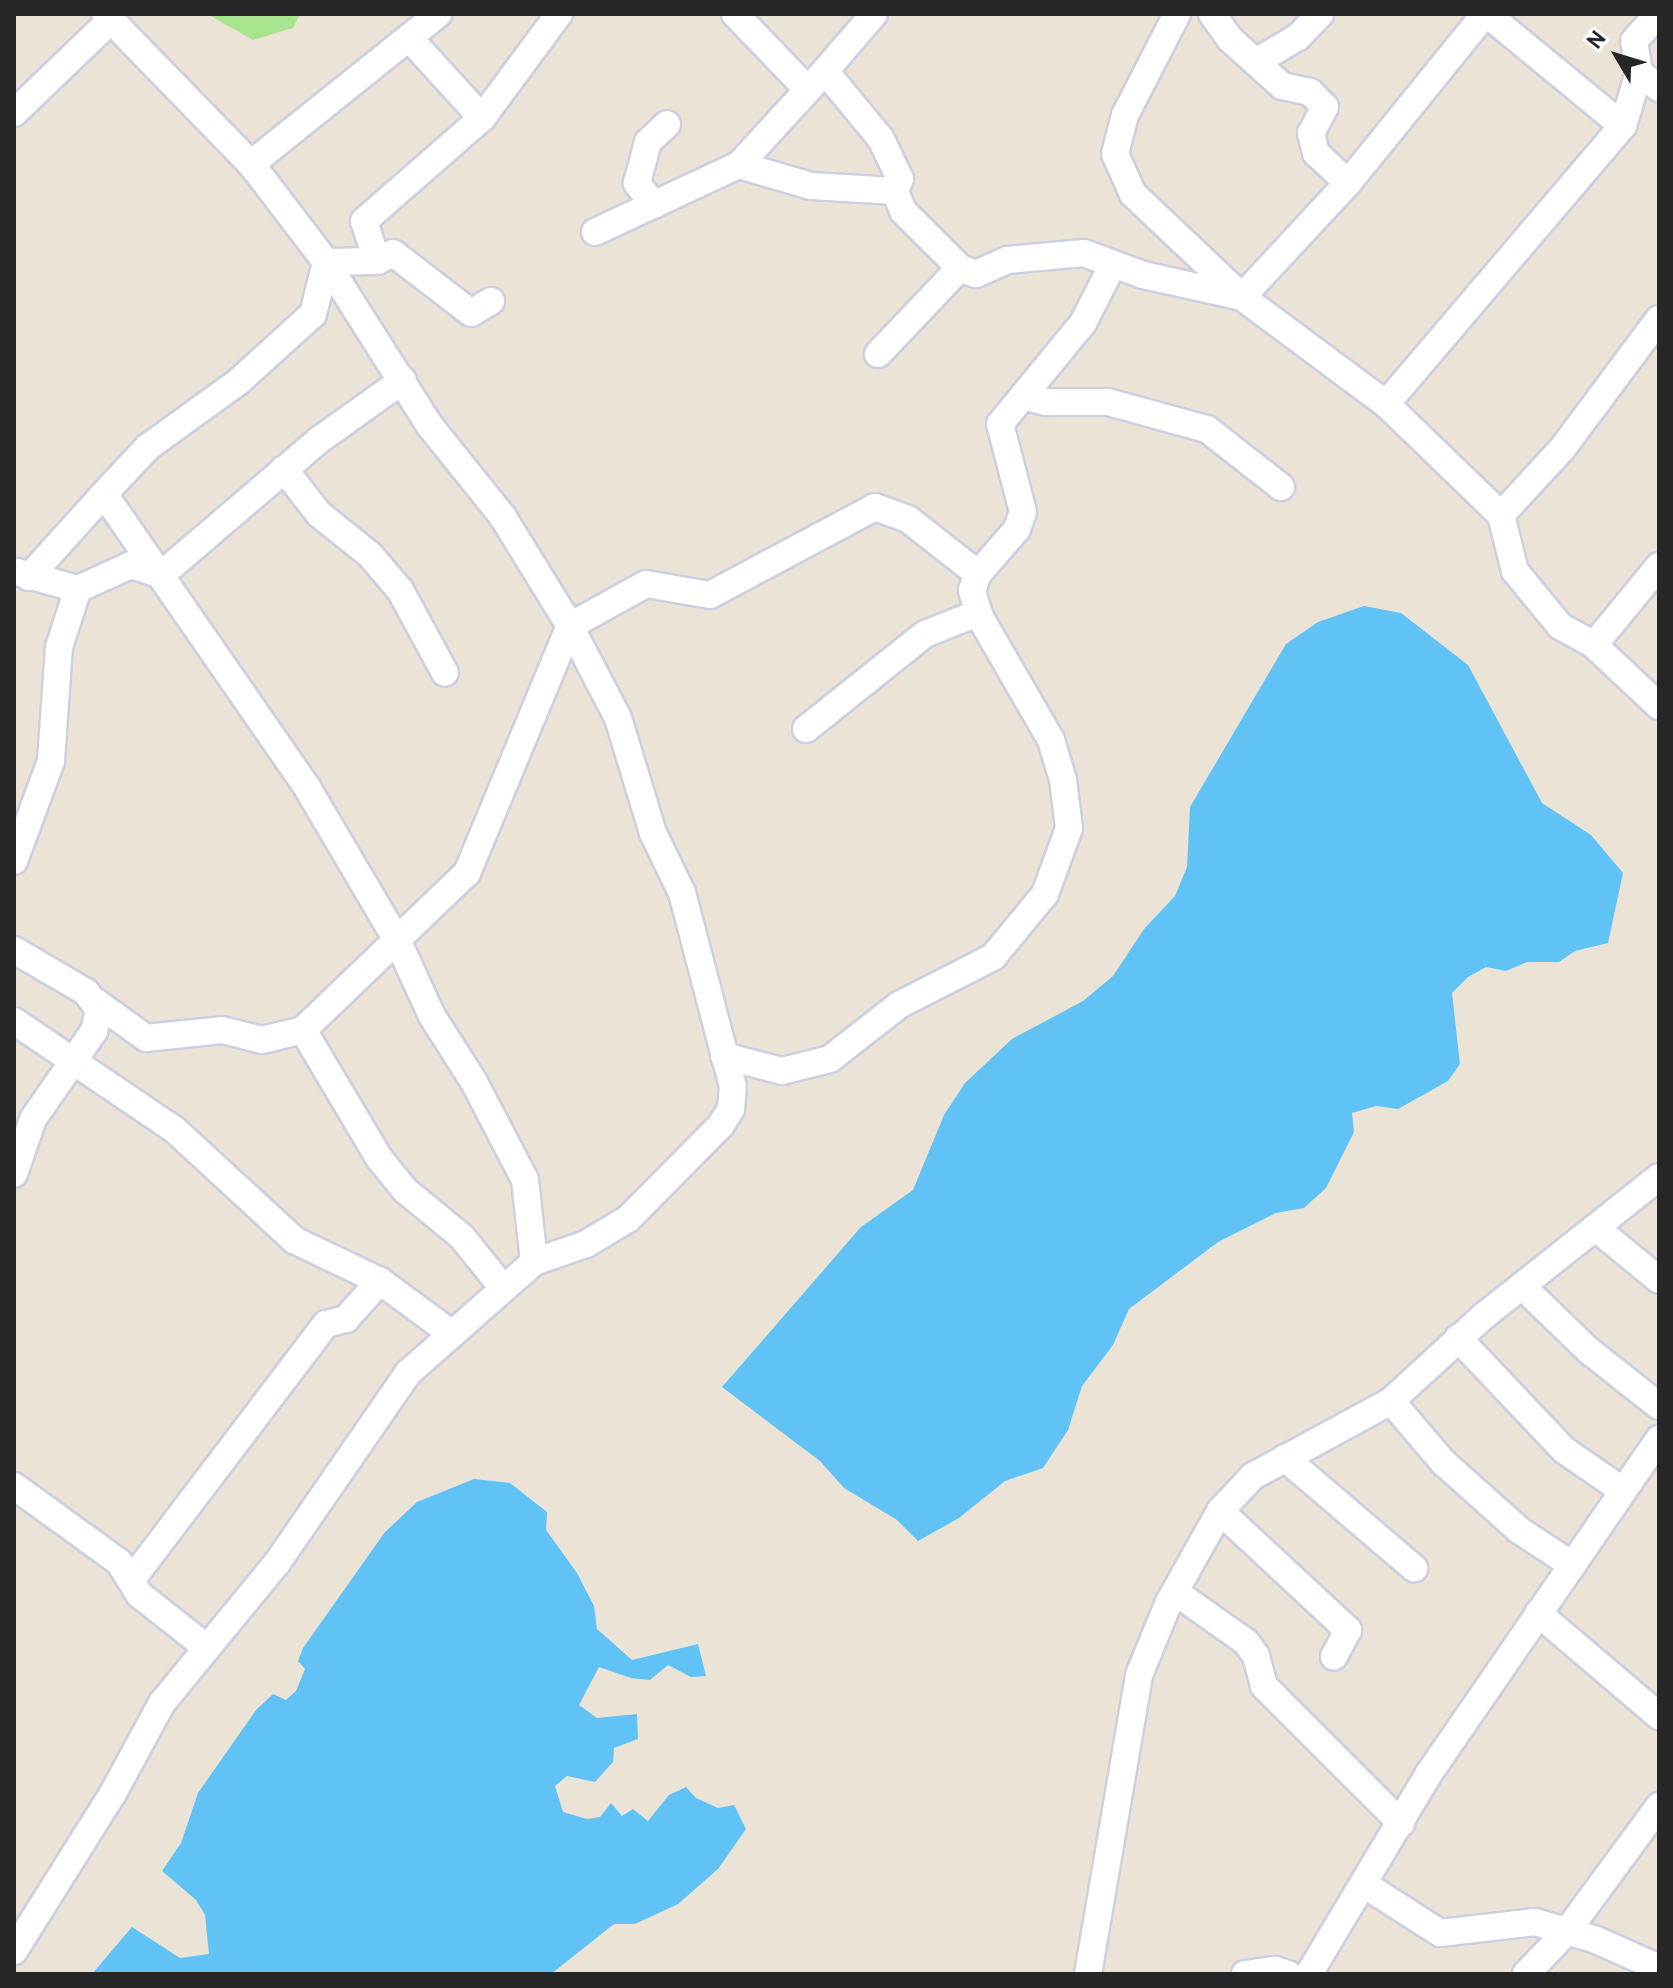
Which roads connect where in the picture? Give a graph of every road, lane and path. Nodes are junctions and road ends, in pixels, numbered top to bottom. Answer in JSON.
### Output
{"nodes":[{"id":1,"x":438,"y":14,"type":"edge"},
{"id":2,"x":559,"y":14,"type":"edge"},
{"id":3,"x":735,"y":14,"type":"edge"},
{"id":4,"x":874,"y":14,"type":"edge"},
{"id":5,"x":1177,"y":14,"type":"edge"},
{"id":6,"x":1212,"y":14,"type":"edge"},
{"id":7,"x":1320,"y":14,"type":"edge"},
{"id":8,"x":1486,"y":14,"type":"edge"},
{"id":9,"x":1658,"y":14,"type":"edge"},
{"id":10,"x":107,"y":18,"type":"edge"},
{"id":11,"x":409,"y":38,"type":"junction"},
{"id":12,"x":1256,"y":62,"type":"junction"},
{"id":13,"x":816,"y":79,"type":"junction"},
{"id":14,"x":1649,"y":80,"type":"edge"},
{"id":15,"x":14,"y":113,"type":"edge"},
{"id":16,"x":482,"y":118,"type":"junction"},
{"id":17,"x":667,"y":124,"type":"dead end"},
{"id":18,"x":1623,"y":126,"type":"junction"},
{"id":19,"x":251,"y":164,"type":"junction"},
{"id":20,"x":739,"y":165,"type":"junction"},
{"id":21,"x":1348,"y":183,"type":"junction"},
{"id":22,"x":895,"y":191,"type":"junction"},
{"id":23,"x":654,"y":205,"type":"junction"},
{"id":24,"x":595,"y":232,"type":"dead end"},
{"id":25,"x":377,"y":261,"type":"junction"},
{"id":26,"x":326,"y":262,"type":"junction"},
{"id":27,"x":1112,"y":266,"type":"junction"},
{"id":28,"x":960,"y":268,"type":"junction"},
{"id":29,"x":1242,"y":297,"type":"junction"},
{"id":30,"x":491,"y":301,"type":"dead end"},
{"id":31,"x":1659,"y":319,"type":"edge"},
{"id":32,"x":878,"y":354,"type":"dead end"},
{"id":33,"x":403,"y":380,"type":"junction"},
{"id":34,"x":1023,"y":396,"type":"junction"},
{"id":35,"x":1386,"y":404,"type":"junction"},
{"id":36,"x":284,"y":469,"type":"junction"},
{"id":37,"x":1281,"y":487,"type":"dead end"},
{"id":38,"x":104,"y":494,"type":"junction"},
{"id":39,"x":1501,"y":515,"type":"junction"},
{"id":40,"x":1659,"y":566,"type":"edge"},
{"id":41,"x":21,"y":574,"type":"edge"},
{"id":42,"x":978,"y":574,"type":"junction"},
{"id":43,"x":161,"y":575,"type":"junction"},
{"id":44,"x":78,"y":589,"type":"junction"},
{"id":45,"x":978,"y":613,"type":"junction"},
{"id":46,"x":570,"y":626,"type":"junction"},
{"id":47,"x":1594,"y":645,"type":"junction"},
{"id":48,"x":445,"y":673,"type":"dead end"},
{"id":49,"x":1659,"y":706,"type":"edge"},
{"id":50,"x":806,"y":729,"type":"dead end"},
{"id":51,"x":14,"y":861,"type":"edge"},
{"id":52,"x":398,"y":942,"type":"junction"},
{"id":53,"x":14,"y":950,"type":"edge"},
{"id":54,"x":96,"y":1002,"type":"junction"},
{"id":55,"x":14,"y":1021,"type":"edge"},
{"id":56,"x":303,"y":1030,"type":"junction"},
{"id":57,"x":724,"y":1056,"type":"junction"},
{"id":58,"x":72,"y":1059,"type":"junction"},
{"id":59,"x":14,"y":1174,"type":"edge"},
{"id":60,"x":1659,"y":1177,"type":"edge"},
{"id":61,"x":1597,"y":1229,"type":"junction"},
{"id":62,"x":534,"y":1262,"type":"junction"},
{"id":63,"x":1659,"y":1280,"type":"edge"},
{"id":64,"x":380,"y":1281,"type":"junction"},
{"id":65,"x":1522,"y":1286,"type":"junction"},
{"id":66,"x":503,"y":1288,"type":"junction"},
{"id":67,"x":452,"y":1334,"type":"junction"},
{"id":68,"x":1458,"y":1338,"type":"junction"},
{"id":69,"x":1391,"y":1401,"type":"junction"},
{"id":70,"x":1659,"y":1406,"type":"edge"},
{"id":71,"x":1659,"y":1439,"type":"edge"},
{"id":72,"x":1285,"y":1458,"type":"junction"},
{"id":73,"x":14,"y":1486,"type":"edge"},
{"id":74,"x":1622,"y":1490,"type":"junction"},
{"id":75,"x":1220,"y":1511,"type":"junction"},
{"id":76,"x":1572,"y":1565,"type":"junction"},
{"id":77,"x":1414,"y":1568,"type":"dead end"},
{"id":78,"x":133,"y":1578,"type":"junction"},
{"id":79,"x":1175,"y":1592,"type":"junction"},
{"id":80,"x":1538,"y":1613,"type":"junction"},
{"id":81,"x":207,"y":1648,"type":"junction"},
{"id":82,"x":1334,"y":1656,"type":"dead end"},
{"id":83,"x":1659,"y":1716,"type":"edge"},
{"id":84,"x":1659,"y":1806,"type":"edge"},
{"id":85,"x":1401,"y":1823,"type":"junction"},
{"id":86,"x":1365,"y":1885,"type":"junction"},
{"id":87,"x":1568,"y":1930,"type":"junction"},
{"id":88,"x":14,"y":1951,"type":"edge"},
{"id":89,"x":1659,"y":1968,"type":"edge"},
{"id":90,"x":1088,"y":1974,"type":"edge"},
{"id":91,"x":1245,"y":1974,"type":"edge"},
{"id":92,"x":1288,"y":1974,"type":"edge"},
{"id":93,"x":1309,"y":1974,"type":"edge"},
{"id":94,"x":1526,"y":1974,"type":"edge"}],
"edges":[{"from":1,"to":11,"type":"street"},
{"from":2,"to":16,"type":"street"},
{"from":3,"to":13,"type":"street"},
{"from":4,"to":13,"type":"street"},
{"from":5,"to":29,"type":"street"},
{"from":6,"to":12,"type":"street"},
{"from":7,"to":12,"type":"street"},
{"from":8,"to":18,"type":"street"},
{"from":8,"to":21,"type":"street"},
{"from":9,"to":14,"type":"street"},
{"from":10,"to":15,"type":"street"},
{"from":10,"to":19,"type":"street"},
{"from":11,"to":16,"type":"street"},
{"from":11,"to":19,"type":"street"},
{"from":12,"to":21,"type":"street"},
{"from":13,"to":20,"type":"street"},
{"from":13,"to":22,"type":"street"},
{"from":14,"to":18,"type":"street"},
{"from":16,"to":25,"type":"street"},
{"from":17,"to":23,"type":"street"},
{"from":18,"to":35,"type":"street"},
{"from":19,"to":26,"type":"street"},
{"from":20,"to":22,"type":"street"},
{"from":20,"to":23,"type":"street"},
{"from":21,"to":29,"type":"street"},
{"from":22,"to":28,"type":"street"},
{"from":23,"to":24,"type":"street"},
{"from":25,"to":26,"type":"street"},
{"from":25,"to":30,"type":"street"},
{"from":26,"to":33,"type":"street"},
{"from":26,"to":38,"type":"street"},
{"from":27,"to":28,"type":"street"},
{"from":27,"to":29,"type":"street"},
{"from":27,"to":34,"type":"street"},
{"from":28,"to":32,"type":"street"},
{"from":29,"to":35,"type":"street"},
{"from":31,"to":39,"type":"street"},
{"from":33,"to":36,"type":"street"},
{"from":33,"to":46,"type":"street"},
{"from":34,"to":37,"type":"street"},
{"from":34,"to":42,"type":"street"},
{"from":35,"to":39,"type":"street"},
{"from":36,"to":43,"type":"street"},
{"from":36,"to":48,"type":"street"},
{"from":38,"to":41,"type":"street"},
{"from":38,"to":43,"type":"street"},
{"from":39,"to":47,"type":"street"},
{"from":40,"to":47,"type":"street"},
{"from":41,"to":44,"type":"street"},
{"from":42,"to":45,"type":"street"},
{"from":42,"to":46,"type":"street"},
{"from":43,"to":44,"type":"street"},
{"from":43,"to":52,"type":"street"},
{"from":44,"to":51,"type":"street"},
{"from":45,"to":50,"type":"street"},
{"from":45,"to":57,"type":"street"},
{"from":46,"to":52,"type":"street"},
{"from":46,"to":57,"type":"street"},
{"from":47,"to":49,"type":"street"},
{"from":52,"to":56,"type":"street"},
{"from":52,"to":62,"type":"street"},
{"from":53,"to":54,"type":"street"},
{"from":54,"to":56,"type":"street"},
{"from":54,"to":58,"type":"street"},
{"from":55,"to":58,"type":"street"},
{"from":56,"to":66,"type":"street"},
{"from":57,"to":62,"type":"street"},
{"from":58,"to":59,"type":"street"},
{"from":58,"to":64,"type":"street"},
{"from":60,"to":61,"type":"street"},
{"from":61,"to":63,"type":"street"},
{"from":61,"to":65,"type":"street"},
{"from":62,"to":66,"type":"street"},
{"from":64,"to":67,"type":"street"},
{"from":64,"to":78,"type":"street"},
{"from":65,"to":68,"type":"street"},
{"from":65,"to":70,"type":"street"},
{"from":66,"to":67,"type":"street"},
{"from":67,"to":81,"type":"street"},
{"from":68,"to":69,"type":"street"},
{"from":68,"to":74,"type":"street"},
{"from":69,"to":72,"type":"street"},
{"from":69,"to":76,"type":"street"},
{"from":71,"to":74,"type":"street"},
{"from":72,"to":75,"type":"street"},
{"from":72,"to":77,"type":"street"},
{"from":73,"to":78,"type":"street"},
{"from":74,"to":76,"type":"street"},
{"from":75,"to":79,"type":"street"},
{"from":75,"to":82,"type":"street"},
{"from":76,"to":80,"type":"street"},
{"from":78,"to":81,"type":"street"},
{"from":79,"to":85,"type":"street"},
{"from":79,"to":90,"type":"street"},
{"from":80,"to":83,"type":"street"},
{"from":80,"to":85,"type":"street"},
{"from":81,"to":88,"type":"street"},
{"from":84,"to":87,"type":"street"},
{"from":85,"to":86,"type":"street"},
{"from":86,"to":87,"type":"street"},
{"from":86,"to":93,"type":"street"},
{"from":87,"to":89,"type":"street"},
{"from":87,"to":94,"type":"street"},
{"from":91,"to":92,"type":"street"}]}
